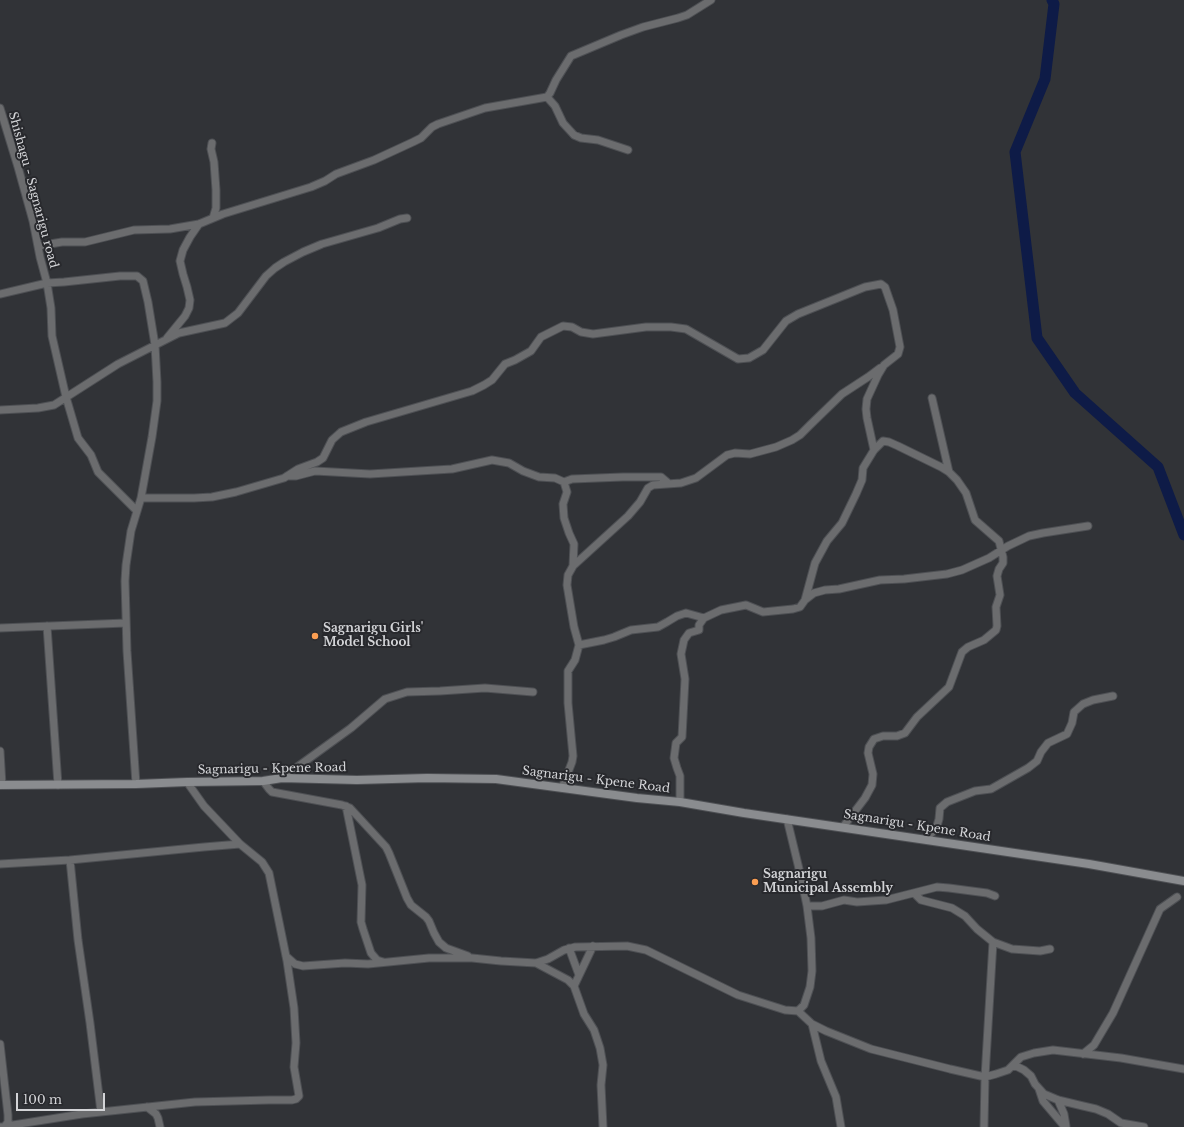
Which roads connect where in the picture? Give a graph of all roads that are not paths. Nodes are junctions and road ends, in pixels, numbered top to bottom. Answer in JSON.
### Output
{"nodes":[{"id":1,"x":711,"y":0,"type":"edge"},
{"id":2,"x":547,"y":97,"type":"junction"},
{"id":3,"x":0,"y":108,"type":"edge"},
{"id":4,"x":212,"y":143,"type":"dead end"},
{"id":5,"x":628,"y":150,"type":"dead end"},
{"id":6,"x":213,"y":218,"type":"junction"},
{"id":7,"x":407,"y":218,"type":"dead end"},
{"id":8,"x":199,"y":224,"type":"junction"},
{"id":9,"x":38,"y":246,"type":"junction"},
{"id":10,"x":47,"y":283,"type":"junction"},
{"id":11,"x":0,"y":294,"type":"edge"},
{"id":12,"x":165,"y":340,"type":"junction"},
{"id":13,"x":155,"y":345,"type":"junction"},
{"id":14,"x":884,"y":365,"type":"junction"},
{"id":15,"x":66,"y":397,"type":"junction"},
{"id":16,"x":932,"y":398,"type":"dead end"},
{"id":17,"x":0,"y":410,"type":"edge"},
{"id":18,"x":874,"y":450,"type":"junction"},
{"id":19,"x":949,"y":472,"type":"junction"},
{"id":20,"x":287,"y":476,"type":"junction"},
{"id":21,"x":564,"y":482,"type":"junction"},
{"id":22,"x":668,"y":483,"type":"junction"},
{"id":23,"x":141,"y":498,"type":"junction"},
{"id":24,"x":137,"y":511,"type":"junction"},
{"id":25,"x":1088,"y":526,"type":"dead end"},
{"id":26,"x":1002,"y":551,"type":"junction"},
{"id":27,"x":573,"y":566,"type":"junction"},
{"id":28,"x":805,"y":600,"type":"junction"},
{"id":29,"x":704,"y":618,"type":"junction"},
{"id":30,"x":126,"y":622,"type":"junction"},
{"id":31,"x":47,"y":626,"type":"junction"},
{"id":32,"x":0,"y":628,"type":"edge"},
{"id":33,"x":579,"y":645,"type":"junction"},
{"id":34,"x":533,"y":692,"type":"dead end"},
{"id":35,"x":1113,"y":696,"type":"dead end"},
{"id":36,"x":0,"y":751,"type":"edge"},
{"id":37,"x":282,"y":778,"type":"junction"},
{"id":38,"x":263,"y":780,"type":"junction"},
{"id":39,"x":187,"y":782,"type":"junction"},
{"id":40,"x":136,"y":784,"type":"junction"},
{"id":41,"x":58,"y":785,"type":"junction"},
{"id":42,"x":1,"y":786,"type":"edge"},
{"id":43,"x":562,"y":788,"type":"junction"},
{"id":44,"x":680,"y":802,"type":"junction"},
{"id":45,"x":346,"y":806,"type":"junction"},
{"id":46,"x":786,"y":819,"type":"junction"},
{"id":47,"x":843,"y":827,"type":"junction"},
{"id":48,"x":926,"y":839,"type":"junction"},
{"id":49,"x":240,"y":844,"type":"junction"},
{"id":50,"x":70,"y":860,"type":"junction"},
{"id":51,"x":0,"y":864,"type":"edge"},
{"id":52,"x":1184,"y":881,"type":"edge"},
{"id":53,"x":914,"y":893,"type":"junction"},
{"id":54,"x":995,"y":896,"type":"dead end"},
{"id":55,"x":1177,"y":897,"type":"dead end"},
{"id":56,"x":807,"y":906,"type":"junction"},
{"id":57,"x":993,"y":942,"type":"junction"},
{"id":58,"x":593,"y":946,"type":"junction"},
{"id":59,"x":569,"y":948,"type":"junction"},
{"id":60,"x":1050,"y":949,"type":"dead end"},
{"id":61,"x":286,"y":956,"type":"junction"},
{"id":62,"x":472,"y":958,"type":"junction"},
{"id":63,"x":383,"y":962,"type":"junction"},
{"id":64,"x":536,"y":963,"type":"junction"},
{"id":65,"x":579,"y":975,"type":"junction"},
{"id":66,"x":574,"y":986,"type":"junction"},
{"id":67,"x":798,"y":1011,"type":"junction"},
{"id":68,"x":812,"y":1024,"type":"junction"},
{"id":69,"x":0,"y":1044,"type":"edge"},
{"id":70,"x":1083,"y":1054,"type":"junction"},
{"id":71,"x":1014,"y":1065,"type":"junction"},
{"id":72,"x":1184,"y":1069,"type":"edge"},
{"id":73,"x":985,"y":1077,"type":"junction"},
{"id":74,"x":1039,"y":1090,"type":"junction"},
{"id":75,"x":1058,"y":1100,"type":"junction"},
{"id":76,"x":147,"y":1107,"type":"junction"},
{"id":77,"x":101,"y":1112,"type":"junction"},
{"id":78,"x":1121,"y":1125,"type":"edge"},
{"id":79,"x":3,"y":1127,"type":"edge"},
{"id":80,"x":160,"y":1127,"type":"edge"},
{"id":81,"x":603,"y":1127,"type":"edge"},
{"id":82,"x":841,"y":1127,"type":"edge"},
{"id":83,"x":984,"y":1127,"type":"edge"},
{"id":84,"x":1065,"y":1127,"type":"edge"},
{"id":85,"x":1144,"y":1127,"type":"edge"}],
"edges":[{"from":1,"to":2,"type":"street"},
{"from":2,"to":5,"type":"street"},
{"from":2,"to":6,"type":"street"},
{"from":3,"to":9,"type":"street","name":"Shishagu - Sagnarigu road"},
{"from":4,"to":6,"type":"street"},
{"from":6,"to":8,"type":"street"},
{"from":7,"to":12,"type":"street"},
{"from":8,"to":9,"type":"street"},
{"from":8,"to":12,"type":"street"},
{"from":9,"to":10,"type":"street","name":"Shishagu - Sagnarigu road"},
{"from":10,"to":11,"type":"street"},
{"from":10,"to":13,"type":"street","name":"Shishagu - Sagnarigu road"},
{"from":10,"to":15,"type":"street"},
{"from":12,"to":13,"type":"street"},
{"from":13,"to":15,"type":"street"},
{"from":13,"to":23,"type":"street","name":"Shishagu - Sagnarigu road"},
{"from":14,"to":18,"type":"street"},
{"from":14,"to":20,"type":"street"},
{"from":14,"to":22,"type":"street"},
{"from":15,"to":17,"type":"street"},
{"from":15,"to":24,"type":"street"},
{"from":16,"to":19,"type":"street"},
{"from":18,"to":19,"type":"street"},
{"from":18,"to":28,"type":"street"},
{"from":19,"to":26,"type":"street"},
{"from":20,"to":21,"type":"street"},
{"from":20,"to":23,"type":"street"},
{"from":21,"to":22,"type":"street"},
{"from":21,"to":27,"type":"street"},
{"from":22,"to":27,"type":"street"},
{"from":23,"to":24,"type":"street","name":"Shishagu - Sagnarigu road"},
{"from":24,"to":30,"type":"street","name":"Shishagu - Sagnarigu road"},
{"from":25,"to":26,"type":"street"},
{"from":26,"to":28,"type":"street"},
{"from":26,"to":47,"type":"street"},
{"from":27,"to":33,"type":"street"},
{"from":28,"to":29,"type":"street"},
{"from":29,"to":33,"type":"street"},
{"from":29,"to":44,"type":"street"},
{"from":30,"to":31,"type":"street"},
{"from":30,"to":40,"type":"street","name":"Shishagu - Sagnarigu road"},
{"from":31,"to":32,"type":"street"},
{"from":31,"to":41,"type":"street"},
{"from":33,"to":43,"type":"street"},
{"from":34,"to":37,"type":"street"},
{"from":35,"to":48,"type":"street"},
{"from":36,"to":42,"type":"street"},
{"from":37,"to":38,"type":"street","name":"Sagnarigu - Kpene Road"},
{"from":37,"to":43,"type":"street","name":"Sagnarigu - Kpene Road"},
{"from":38,"to":39,"type":"street","name":"Sagnarigu - Kpene Road"},
{"from":38,"to":45,"type":"street"},
{"from":39,"to":40,"type":"street","name":"Sagnarigu - Kpene Road"},
{"from":39,"to":49,"type":"street"},
{"from":40,"to":41,"type":"street","name":"Sagnarigu - Kpene Road"},
{"from":41,"to":42,"type":"street","name":"Sagnarigu - Kpene Road"},
{"from":43,"to":44,"type":"street","name":"Sagnarigu - Kpene Road"},
{"from":44,"to":46,"type":"street","name":"Sagnarigu - Kpene Road"},
{"from":45,"to":62,"type":"street"},
{"from":45,"to":63,"type":"street"},
{"from":46,"to":47,"type":"street","name":"Sagnarigu - Kpene Road"},
{"from":46,"to":56,"type":"street"},
{"from":47,"to":48,"type":"street","name":"Sagnarigu - Kpene Road"},
{"from":48,"to":52,"type":"street","name":"Sagnarigu - Kpene Road"},
{"from":49,"to":50,"type":"street"},
{"from":49,"to":61,"type":"street"},
{"from":50,"to":51,"type":"street"},
{"from":50,"to":77,"type":"street"},
{"from":53,"to":54,"type":"street"},
{"from":53,"to":56,"type":"street"},
{"from":53,"to":57,"type":"street"},
{"from":55,"to":70,"type":"street"},
{"from":56,"to":67,"type":"street"},
{"from":57,"to":60,"type":"street"},
{"from":57,"to":73,"type":"street"},
{"from":58,"to":59,"type":"street"},
{"from":58,"to":65,"type":"street"},
{"from":58,"to":67,"type":"street"},
{"from":59,"to":64,"type":"street"},
{"from":59,"to":65,"type":"street"},
{"from":61,"to":63,"type":"street"},
{"from":61,"to":76,"type":"street"},
{"from":62,"to":63,"type":"street"},
{"from":62,"to":64,"type":"street"},
{"from":64,"to":66,"type":"street"},
{"from":65,"to":66,"type":"street"},
{"from":66,"to":81,"type":"street"},
{"from":67,"to":68,"type":"street"},
{"from":68,"to":73,"type":"street"},
{"from":68,"to":82,"type":"street"},
{"from":69,"to":79,"type":"street"},
{"from":70,"to":71,"type":"street"},
{"from":70,"to":72,"type":"street"},
{"from":71,"to":73,"type":"street"},
{"from":71,"to":74,"type":"street"},
{"from":73,"to":83,"type":"street"},
{"from":74,"to":75,"type":"street"},
{"from":74,"to":84,"type":"street"},
{"from":75,"to":78,"type":"street"},
{"from":75,"to":84,"type":"street"},
{"from":76,"to":77,"type":"street"},
{"from":76,"to":80,"type":"street"},
{"from":77,"to":79,"type":"street"},
{"from":78,"to":85,"type":"street"}]}
